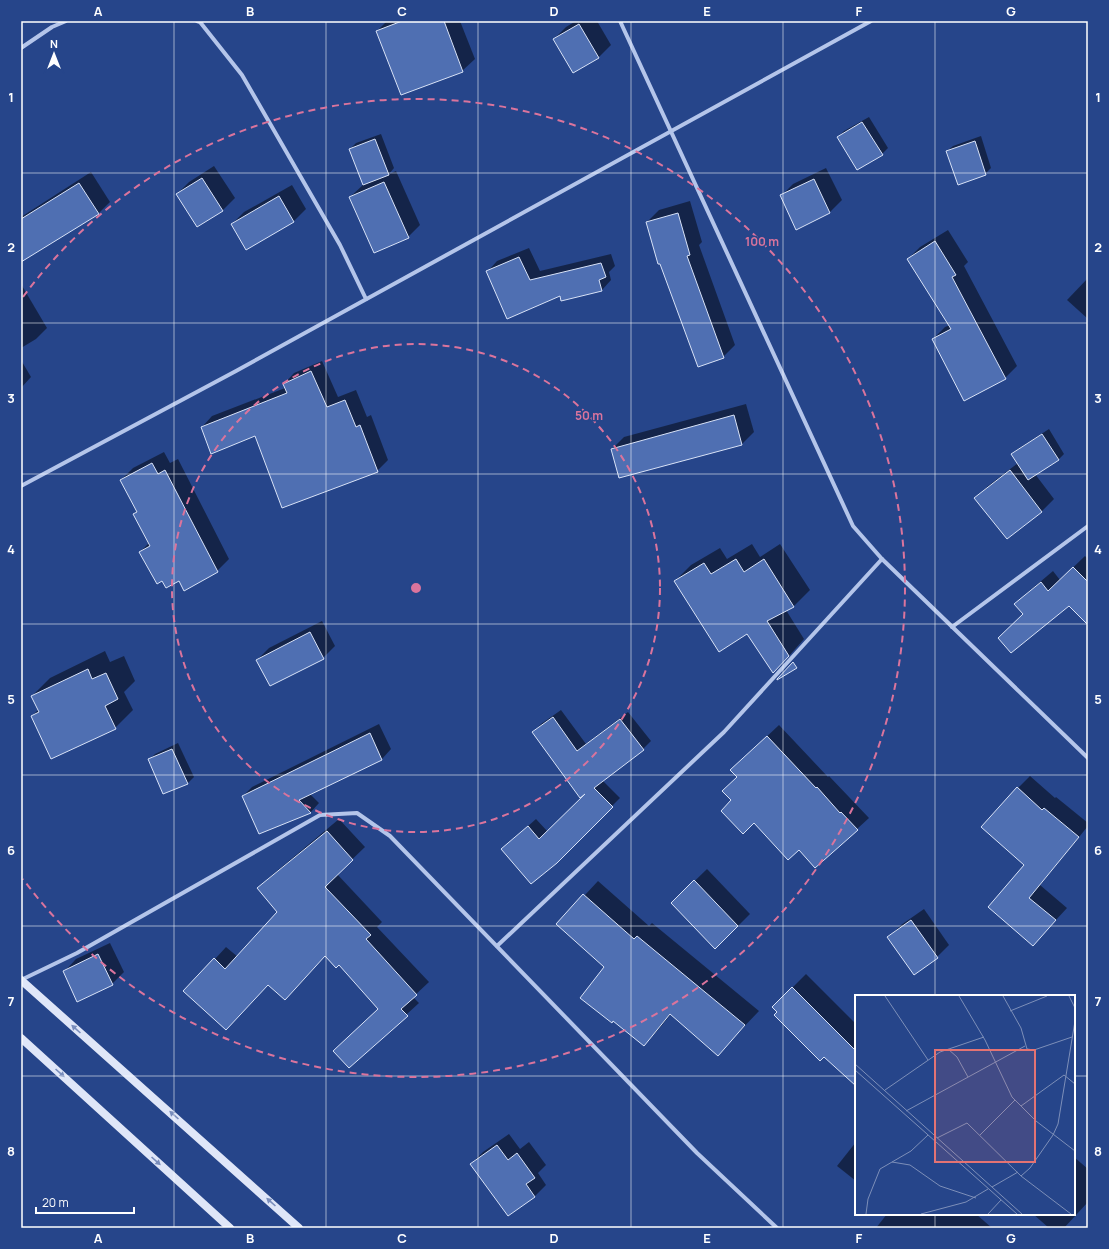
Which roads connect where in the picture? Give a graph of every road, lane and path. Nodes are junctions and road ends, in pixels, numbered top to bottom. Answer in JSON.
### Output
{"nodes":[{"id":1,"x":66,"y":21,"type":"edge"},
{"id":2,"x":197,"y":21,"type":"edge"},
{"id":3,"x":620,"y":21,"type":"edge"},
{"id":4,"x":871,"y":21,"type":"edge"},
{"id":5,"x":21,"y":48,"type":"edge"},
{"id":6,"x":671,"y":131,"type":"junction"},
{"id":7,"x":366,"y":299,"type":"junction"},
{"id":8,"x":21,"y":486,"type":"edge"},
{"id":9,"x":1088,"y":526,"type":"edge"},
{"id":10,"x":882,"y":559,"type":"junction"},
{"id":11,"x":952,"y":627,"type":"junction"},
{"id":12,"x":1088,"y":758,"type":"edge"},
{"id":13,"x":497,"y":946,"type":"junction"},
{"id":14,"x":21,"y":980,"type":"edge"},
{"id":15,"x":21,"y":1038,"type":"edge"},
{"id":16,"x":230,"y":1228,"type":"edge"},
{"id":17,"x":299,"y":1228,"type":"edge"},
{"id":18,"x":777,"y":1228,"type":"edge"}],
"edges":[{"from":1,"to":5,"type":"street"},
{"from":2,"to":7,"type":"street"},
{"from":3,"to":6,"type":"street"},
{"from":4,"to":6,"type":"street"},
{"from":6,"to":7,"type":"street"},
{"from":6,"to":10,"type":"street"},
{"from":7,"to":8,"type":"street"},
{"from":9,"to":11,"type":"street"},
{"from":10,"to":11,"type":"street"},
{"from":10,"to":13,"type":"street"},
{"from":11,"to":12,"type":"street"},
{"from":13,"to":14,"type":"street"},
{"from":13,"to":18,"type":"street"},
{"from":17,"to":14,"type":"street","one_way":true},
{"from":15,"to":16,"type":"street","one_way":true}]}
